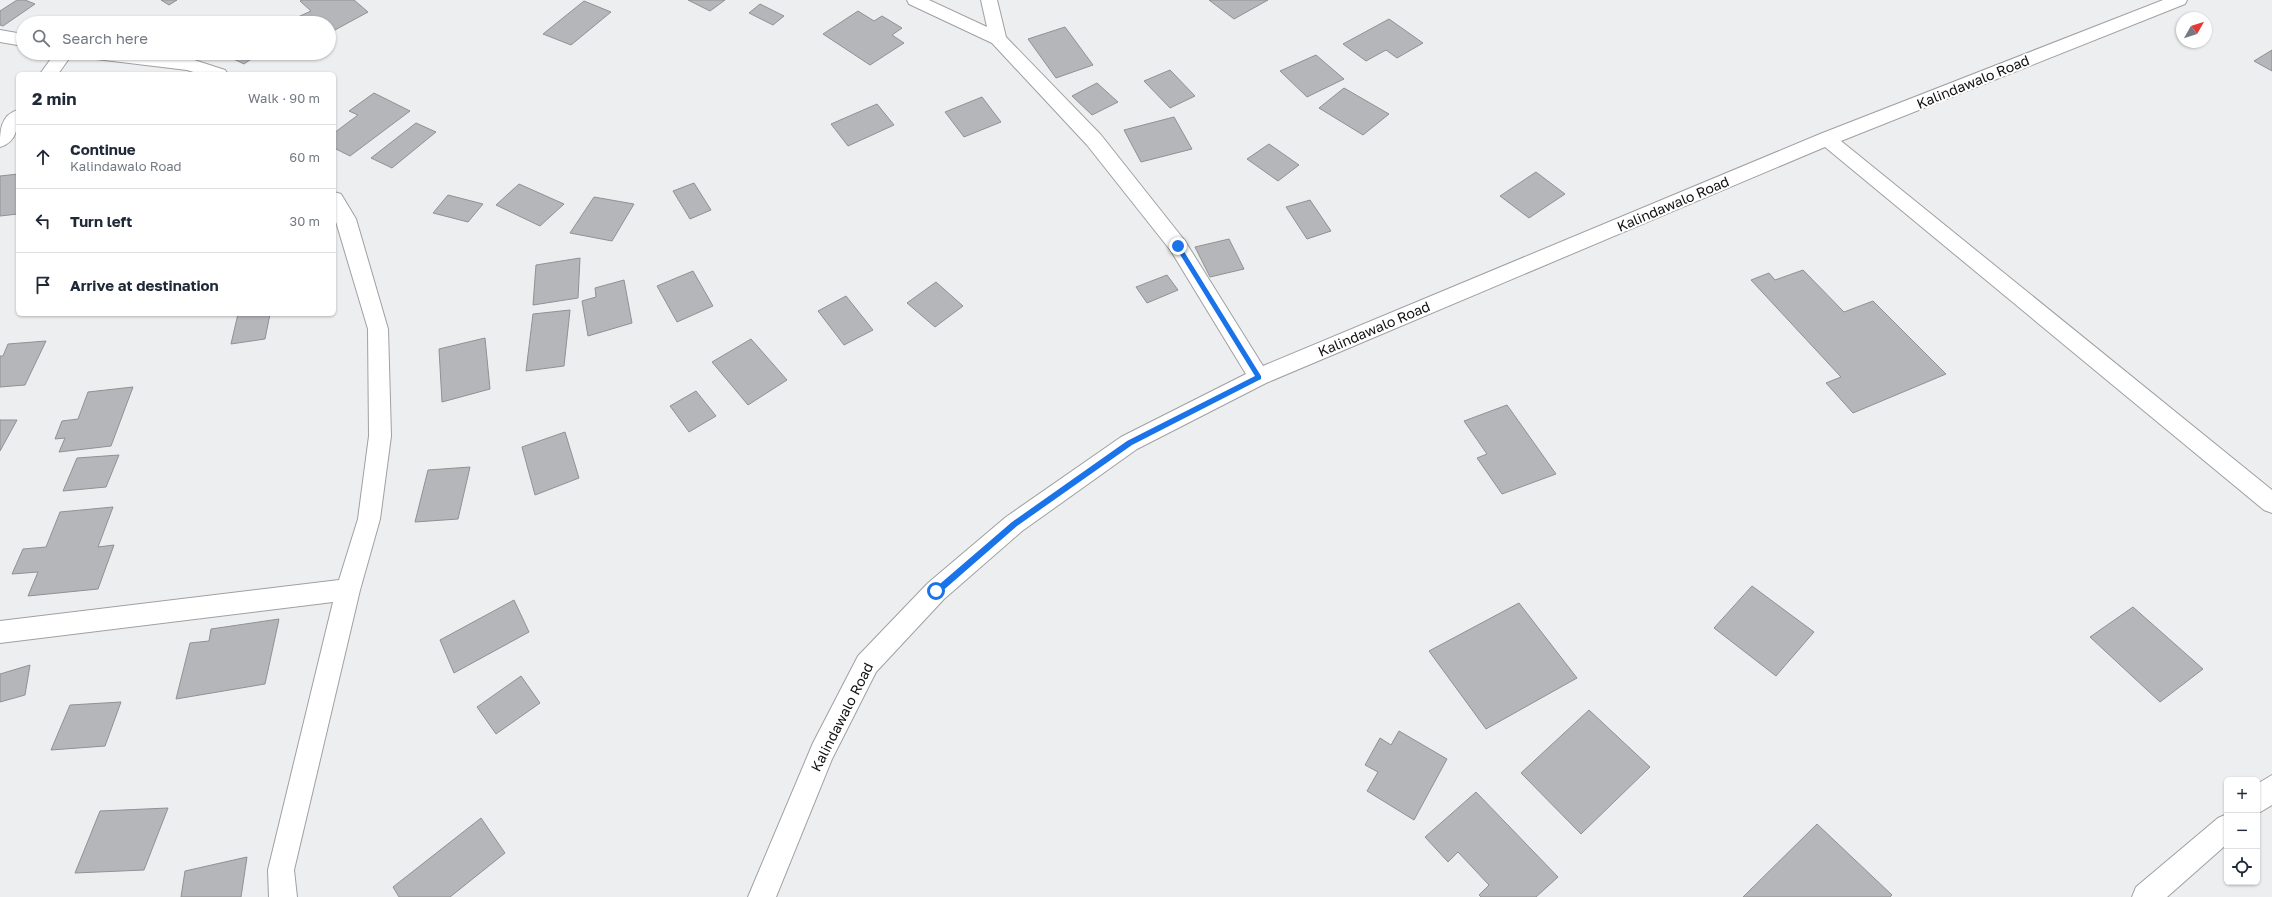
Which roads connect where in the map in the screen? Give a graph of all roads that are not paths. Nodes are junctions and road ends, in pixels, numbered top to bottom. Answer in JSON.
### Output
{"nodes":[{"id":1,"x":915,"y":0,"type":"edge"},
{"id":2,"x":989,"y":0,"type":"edge"},
{"id":3,"x":2179,"y":0,"type":"edge"},
{"id":4,"x":0,"y":36,"type":"edge"},
{"id":5,"x":16,"y":39,"type":"edge"},
{"id":6,"x":998,"y":39,"type":"junction"},
{"id":7,"x":59,"y":60,"type":"edge"},
{"id":8,"x":155,"y":60,"type":"edge"},
{"id":9,"x":50,"y":72,"type":"edge"},
{"id":10,"x":213,"y":72,"type":"edge"},
{"id":11,"x":16,"y":119,"type":"edge"},
{"id":12,"x":1827,"y":139,"type":"junction"},
{"id":13,"x":0,"y":141,"type":"edge"},
{"id":14,"x":336,"y":202,"type":"edge"},
{"id":15,"x":1259,"y":377,"type":"junction"},
{"id":16,"x":2272,"y":503,"type":"edge"},
{"id":17,"x":348,"y":590,"type":"junction"},
{"id":18,"x":0,"y":632,"type":"edge"},
{"id":19,"x":2272,"y":788,"type":"edge"},
{"id":20,"x":2260,"y":798,"type":"edge"},
{"id":21,"x":2224,"y":830,"type":"edge"},
{"id":22,"x":283,"y":897,"type":"edge"},
{"id":23,"x":762,"y":897,"type":"edge"},
{"id":24,"x":2146,"y":897,"type":"edge"}],
"edges":[{"from":1,"to":6,"type":"street"},
{"from":2,"to":6,"type":"street"},
{"from":3,"to":12,"type":"street","name":"Kalindawalo Road"},
{"from":4,"to":5,"type":"street"},
{"from":6,"to":15,"type":"street"},
{"from":7,"to":9,"type":"street"},
{"from":8,"to":10,"type":"street"},
{"from":11,"to":13,"type":"street"},
{"from":12,"to":15,"type":"street","name":"Kalindawalo Road"},
{"from":12,"to":16,"type":"street"},
{"from":14,"to":17,"type":"street"},
{"from":15,"to":23,"type":"street","name":"Kalindawalo Road"},
{"from":17,"to":18,"type":"street"},
{"from":17,"to":22,"type":"street"},
{"from":19,"to":20,"type":"street"},
{"from":21,"to":24,"type":"street"}]}
